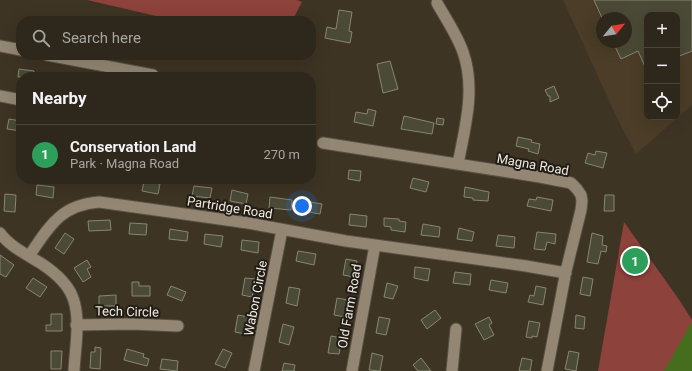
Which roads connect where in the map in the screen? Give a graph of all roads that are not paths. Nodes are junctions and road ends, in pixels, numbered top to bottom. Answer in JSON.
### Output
{"nodes":[{"id":1,"x":437,"y":3,"type":"dead end"},
{"id":2,"x":0,"y":46,"type":"edge"},
{"id":3,"x":16,"y":49,"type":"edge"},
{"id":4,"x":74,"y":60,"type":"edge"},
{"id":5,"x":142,"y":72,"type":"edge"},
{"id":6,"x":0,"y":96,"type":"edge"},
{"id":7,"x":16,"y":99,"type":"edge"},
{"id":8,"x":322,"y":143,"type":"dead end"},
{"id":9,"x":458,"y":164,"type":"junction"},
{"id":10,"x":282,"y":230,"type":"junction"},
{"id":11,"x":0,"y":233,"type":"edge"},
{"id":12,"x":375,"y":245,"type":"junction"},
{"id":13,"x":30,"y":256,"type":"junction"},
{"id":14,"x":566,"y":273,"type":"junction"},
{"id":15,"x":76,"y":325,"type":"junction"},
{"id":16,"x":178,"y":326,"type":"dead end"},
{"id":17,"x":456,"y":329,"type":"dead end"},
{"id":18,"x":74,"y":371,"type":"edge"},
{"id":19,"x":254,"y":371,"type":"edge"},
{"id":20,"x":352,"y":371,"type":"edge"},
{"id":21,"x":452,"y":371,"type":"edge"},
{"id":22,"x":547,"y":371,"type":"edge"}],
"edges":[{"from":1,"to":9,"type":"street"},
{"from":2,"to":3,"type":"street"},
{"from":4,"to":5,"type":"street"},
{"from":6,"to":7,"type":"street"},
{"from":8,"to":9,"type":"street","name":"Magna Road"},
{"from":9,"to":14,"type":"street","name":"Magna Road"},
{"from":10,"to":12,"type":"street","name":"Partridge Road"},
{"from":10,"to":13,"type":"street","name":"Partridge Road"},
{"from":10,"to":19,"type":"street","name":"Wabon Circle"},
{"from":11,"to":13,"type":"street"},
{"from":12,"to":14,"type":"street","name":"Partridge Road"},
{"from":12,"to":20,"type":"street","name":"Old Farm Road"},
{"from":13,"to":15,"type":"street"},
{"from":14,"to":22,"type":"street","name":"Magna Road"},
{"from":15,"to":16,"type":"street","name":"Tech Circle"},
{"from":15,"to":18,"type":"street"},
{"from":17,"to":21,"type":"street"}]}
